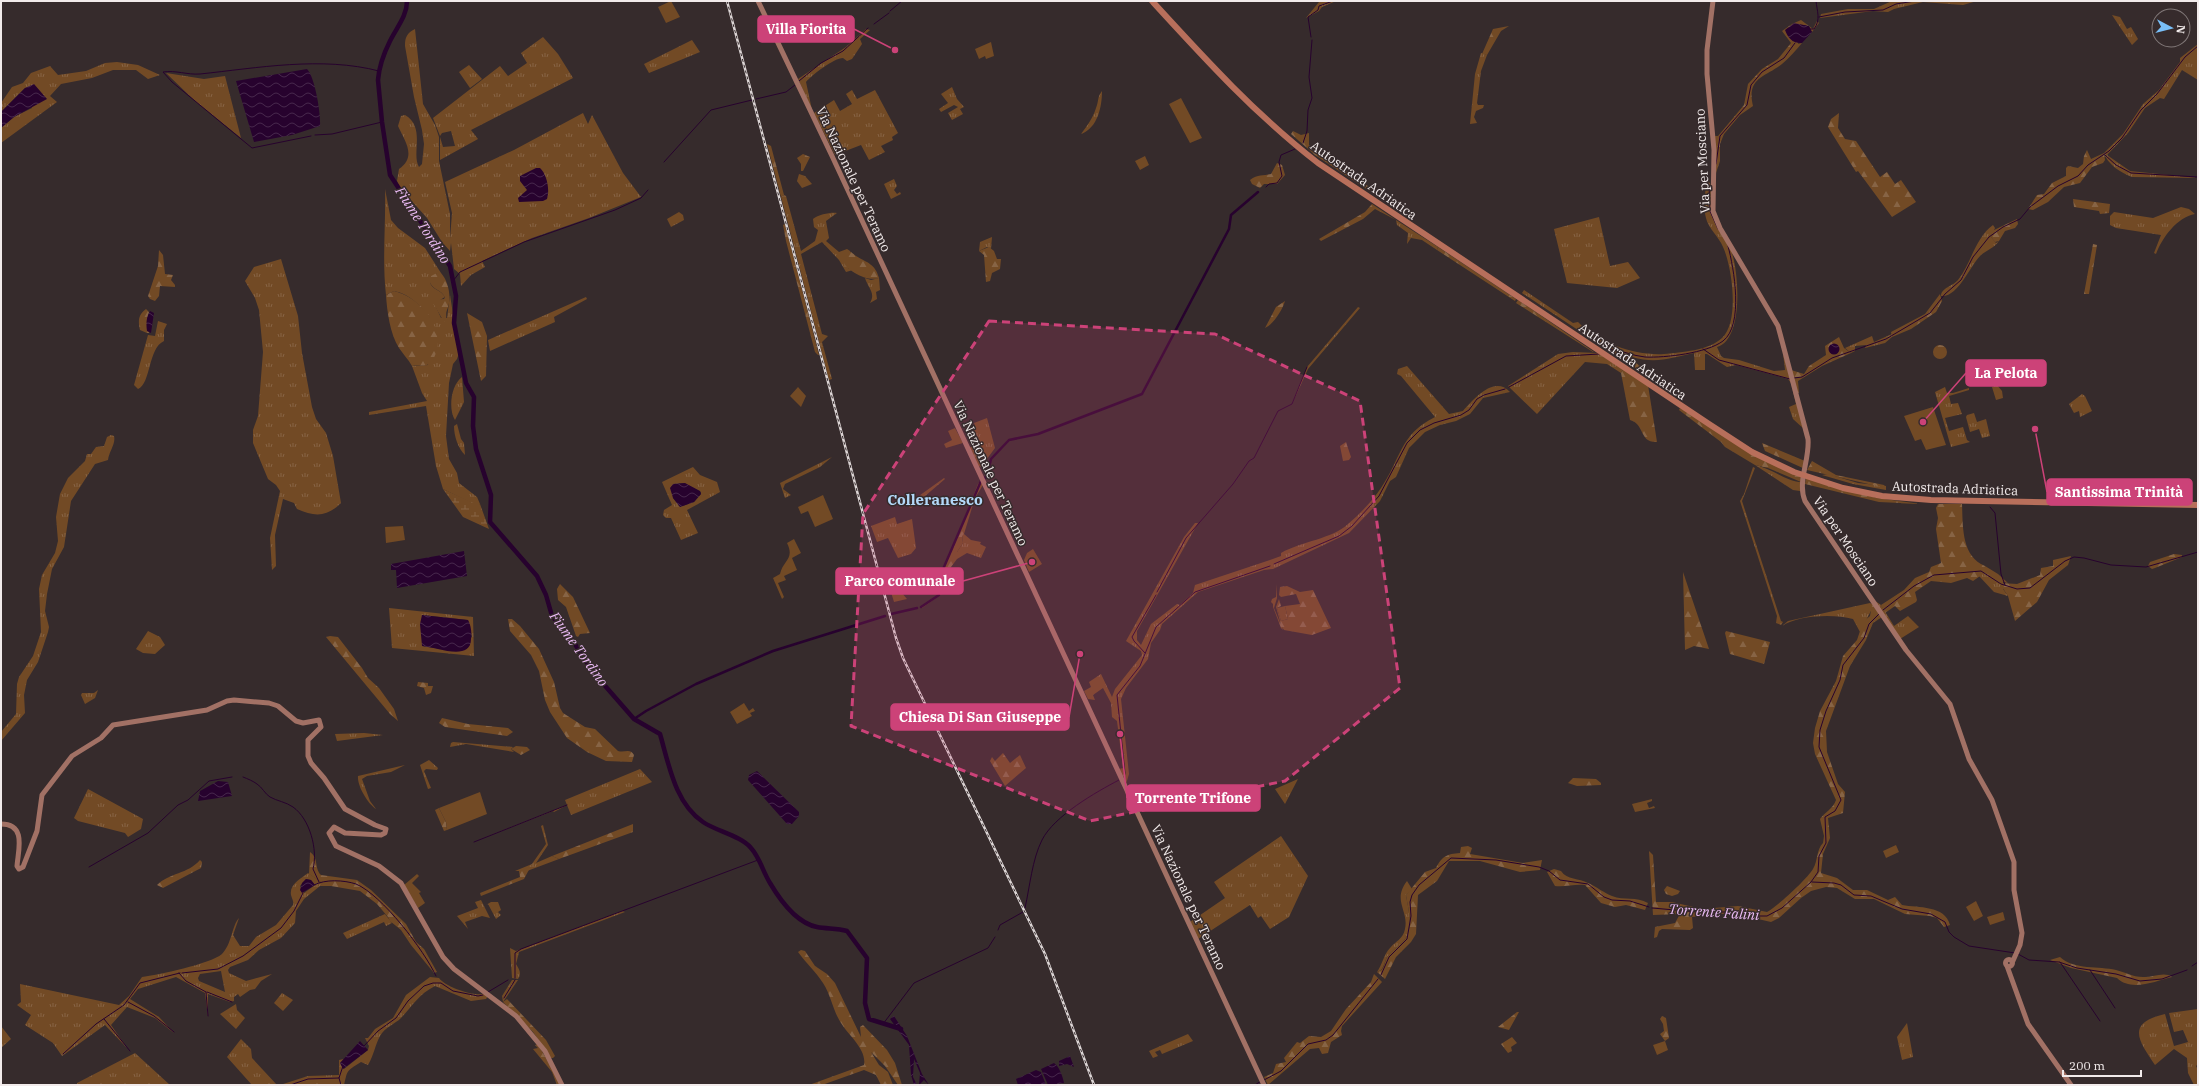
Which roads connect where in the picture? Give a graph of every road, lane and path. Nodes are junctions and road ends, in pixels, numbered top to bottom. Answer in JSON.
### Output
{"nodes":[{"id":1,"x":758,"y":1,"type":"edge"},
{"id":2,"x":1152,"y":1,"type":"edge"},
{"id":3,"x":1157,"y":1,"type":"edge"},
{"id":4,"x":1713,"y":1,"type":"edge"},
{"id":5,"x":2198,"y":502,"type":"edge"},
{"id":6,"x":2198,"y":505,"type":"edge"},
{"id":7,"x":1,"y":824,"type":"edge"},
{"id":8,"x":562,"y":1085,"type":"edge"},
{"id":9,"x":1264,"y":1085,"type":"edge"},
{"id":10,"x":2071,"y":1085,"type":"edge"}],
"edges":[{"from":1,"to":9,"type":"main road","name":"Via Nazionale per Teramo"},
{"from":2,"to":6,"type":"highway","name":"Autostrada Adriatica"},
{"from":3,"to":5,"type":"highway","name":"Autostrada Adriatica"},
{"from":4,"to":10,"type":"main road","name":"Via per Mosciano"},
{"from":7,"to":8,"type":"main road"}]}
